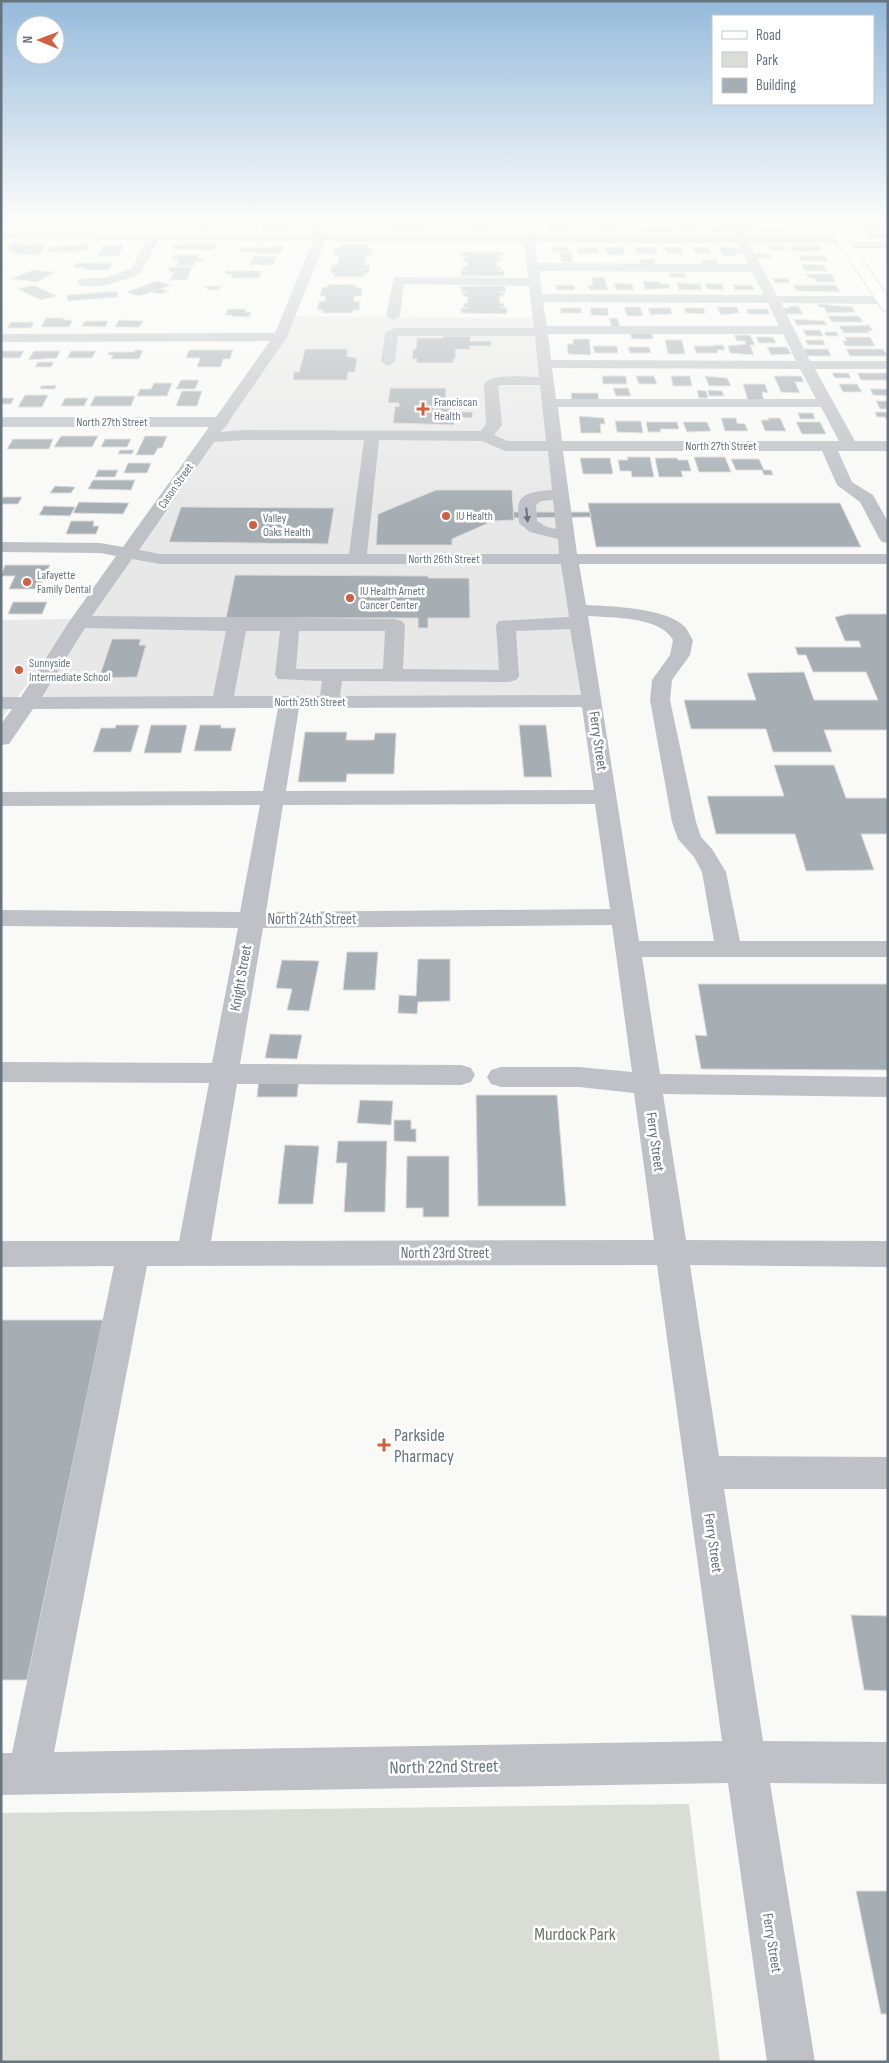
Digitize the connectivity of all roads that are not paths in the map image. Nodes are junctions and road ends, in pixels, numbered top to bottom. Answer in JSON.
{"nodes":[{"id":1,"x":288,"y":317,"type":"edge"},
{"id":2,"x":441,"y":317,"type":"edge"},
{"id":3,"x":464,"y":317,"type":"edge"},
{"id":4,"x":539,"y":317,"type":"edge"},
{"id":5,"x":716,"y":317,"type":"edge"},
{"id":6,"x":782,"y":317,"type":"edge"},
{"id":7,"x":458,"y":320,"type":"dead end"},
{"id":8,"x":789,"y":330,"type":"junction"},
{"id":9,"x":280,"y":337,"type":"junction"},
{"id":10,"x":1,"y":338,"type":"edge"},
{"id":11,"x":388,"y":362,"type":"dead end"},
{"id":12,"x":805,"y":365,"type":"junction"},
{"id":13,"x":888,"y":365,"type":"edge"},
{"id":14,"x":547,"y":382,"type":"junction"},
{"id":15,"x":826,"y":403,"type":"junction"},
{"id":16,"x":1,"y":422,"type":"edge"},
{"id":17,"x":222,"y":422,"type":"junction"},
{"id":18,"x":372,"y":436,"type":"junction"},
{"id":19,"x":485,"y":436,"type":"junction"},
{"id":20,"x":210,"y":438,"type":"junction"},
{"id":21,"x":555,"y":446,"type":"junction"},
{"id":22,"x":828,"y":446,"type":"junction"},
{"id":23,"x":888,"y":446,"type":"edge"},
{"id":24,"x":850,"y":447,"type":"junction"},
{"id":25,"x":869,"y":502,"type":"junction"},
{"id":26,"x":888,"y":502,"type":"edge"},
{"id":27,"x":888,"y":538,"type":"edge"},
{"id":28,"x":1,"y":547,"type":"edge"},
{"id":29,"x":567,"y":547,"type":"junction"},
{"id":30,"x":128,"y":555,"type":"junction"},
{"id":31,"x":357,"y":559,"type":"junction"},
{"id":32,"x":888,"y":559,"type":"edge"},
{"id":33,"x":577,"y":616,"type":"junction"},
{"id":34,"x":80,"y":622,"type":"junction"},
{"id":35,"x":238,"y":624,"type":"junction"},
{"id":36,"x":290,"y":625,"type":"junction"},
{"id":37,"x":333,"y":675,"type":"junction"},
{"id":38,"x":393,"y":675,"type":"junction"},
{"id":39,"x":290,"y":701,"type":"junction"},
{"id":40,"x":592,"y":701,"type":"junction"},
{"id":41,"x":28,"y":702,"type":"junction"},
{"id":42,"x":222,"y":702,"type":"junction"},
{"id":43,"x":329,"y":702,"type":"junction"},
{"id":44,"x":1,"y":703,"type":"edge"},
{"id":45,"x":1,"y":739,"type":"edge"},
{"id":46,"x":273,"y":798,"type":"junction"},
{"id":47,"x":606,"y":798,"type":"junction"},
{"id":48,"x":1,"y":799,"type":"edge"},
{"id":49,"x":623,"y":917,"type":"junction"},
{"id":50,"x":1,"y":918,"type":"edge"},
{"id":51,"x":251,"y":920,"type":"junction"},
{"id":52,"x":628,"y":949,"type":"junction"},
{"id":53,"x":888,"y":949,"type":"edge"},
{"id":54,"x":729,"y":950,"type":"junction"},
{"id":55,"x":1,"y":1072,"type":"edge"},
{"id":56,"x":224,"y":1073,"type":"junction"},
{"id":57,"x":461,"y":1075,"type":"dead end"},
{"id":58,"x":501,"y":1077,"type":"dead end"},
{"id":59,"x":647,"y":1084,"type":"junction"},
{"id":60,"x":888,"y":1086,"type":"edge"},
{"id":61,"x":671,"y":1252,"type":"junction"},
{"id":62,"x":1,"y":1254,"type":"edge"},
{"id":63,"x":133,"y":1254,"type":"junction"},
{"id":64,"x":193,"y":1254,"type":"junction"},
{"id":65,"x":888,"y":1254,"type":"edge"},
{"id":66,"x":703,"y":1472,"type":"junction"},
{"id":67,"x":888,"y":1473,"type":"edge"},
{"id":68,"x":745,"y":1762,"type":"junction"},
{"id":69,"x":888,"y":1763,"type":"edge"},
{"id":70,"x":15,"y":1774,"type":"edge"},
{"id":71,"x":790,"y":2062,"type":"edge"}],
"edges":[{"from":1,"to":9,"type":"street","name":"Cason Street"},
{"from":2,"to":11,"type":"street"},
{"from":3,"to":7,"type":"street"},
{"from":4,"to":14,"type":"street","name":"Ferry Street"},
{"from":5,"to":8,"type":"street"},
{"from":6,"to":8,"type":"street"},
{"from":8,"to":12,"type":"street"},
{"from":9,"to":10,"type":"street"},
{"from":9,"to":17,"type":"street","name":"Cason Street"},
{"from":12,"to":13,"type":"street"},
{"from":12,"to":14,"type":"street"},
{"from":12,"to":15,"type":"street"},
{"from":14,"to":15,"type":"street"},
{"from":14,"to":19,"type":"street"},
{"from":14,"to":21,"type":"street","name":"Ferry Street"},
{"from":15,"to":24,"type":"street"},
{"from":16,"to":17,"type":"street","name":"North 27th Street"},
{"from":17,"to":20,"type":"street","name":"Cason Street"},
{"from":18,"to":19,"type":"street"},
{"from":18,"to":20,"type":"street"},
{"from":18,"to":31,"type":"street"},
{"from":19,"to":21,"type":"street","name":"North 27th Street"},
{"from":20,"to":30,"type":"street","name":"Cason Street"},
{"from":21,"to":22,"type":"street","name":"North 27th Street"},
{"from":21,"to":29,"type":"street","name":"Ferry Street"},
{"from":22,"to":24,"type":"street","name":"North 27th Street"},
{"from":22,"to":25,"type":"street"},
{"from":23,"to":24,"type":"street","name":"North 27th Street"},
{"from":25,"to":26,"type":"street"},
{"from":25,"to":27,"type":"street"},
{"from":28,"to":30,"type":"street","name":"North 26th Street"},
{"from":29,"to":31,"type":"street","name":"North 26th Street"},
{"from":29,"to":32,"type":"street","name":"North 26th Street"},
{"from":29,"to":33,"type":"street","name":"Ferry Street"},
{"from":30,"to":31,"type":"street","name":"North 26th Street"},
{"from":30,"to":34,"type":"street","name":"Cason Street"},
{"from":33,"to":38,"type":"street"},
{"from":33,"to":40,"type":"street","name":"Ferry Street"},
{"from":33,"to":54,"type":"street"},
{"from":34,"to":35,"type":"street"},
{"from":34,"to":41,"type":"street","name":"Cason Street"},
{"from":35,"to":36,"type":"street"},
{"from":35,"to":42,"type":"street"},
{"from":36,"to":37,"type":"street"},
{"from":36,"to":38,"type":"street"},
{"from":37,"to":38,"type":"street"},
{"from":37,"to":43,"type":"street"},
{"from":39,"to":42,"type":"street","name":"North 25th Street"},
{"from":39,"to":43,"type":"street","name":"North 25th Street"},
{"from":39,"to":46,"type":"street","name":"Knight Street"},
{"from":40,"to":43,"type":"street","name":"North 25th Street"},
{"from":40,"to":47,"type":"street","name":"Ferry Street"},
{"from":41,"to":42,"type":"street","name":"North 25th Street"},
{"from":41,"to":44,"type":"street","name":"North 25th Street"},
{"from":41,"to":45,"type":"street","name":"Cason Street"},
{"from":46,"to":47,"type":"street"},
{"from":46,"to":48,"type":"street"},
{"from":46,"to":51,"type":"street","name":"Knight Street"},
{"from":47,"to":49,"type":"street","name":"Ferry Street"},
{"from":49,"to":51,"type":"street","name":"North 24th Street"},
{"from":49,"to":52,"type":"street","name":"Ferry Street"},
{"from":50,"to":51,"type":"street","name":"North 24th Street"},
{"from":51,"to":56,"type":"street","name":"Knight Street"},
{"from":52,"to":54,"type":"street"},
{"from":52,"to":59,"type":"street","name":"Ferry Street"},
{"from":53,"to":54,"type":"street"},
{"from":55,"to":56,"type":"street"},
{"from":56,"to":57,"type":"street"},
{"from":56,"to":64,"type":"street","name":"Knight Street"},
{"from":58,"to":59,"type":"street"},
{"from":59,"to":60,"type":"street"},
{"from":59,"to":61,"type":"street","name":"Ferry Street"},
{"from":61,"to":64,"type":"street","name":"North 23rd Street"},
{"from":61,"to":65,"type":"street","name":"North 23rd Street"},
{"from":61,"to":66,"type":"street","name":"Ferry Street"},
{"from":62,"to":63,"type":"street","name":"North 23rd Street"},
{"from":63,"to":64,"type":"street","name":"North 23rd Street"},
{"from":63,"to":70,"type":"street"},
{"from":66,"to":67,"type":"street"},
{"from":66,"to":68,"type":"street","name":"Ferry Street"},
{"from":68,"to":69,"type":"street","name":"North 22nd Street"},
{"from":68,"to":70,"type":"street","name":"North 22nd Street"},
{"from":68,"to":71,"type":"street","name":"Ferry Street"}]}
